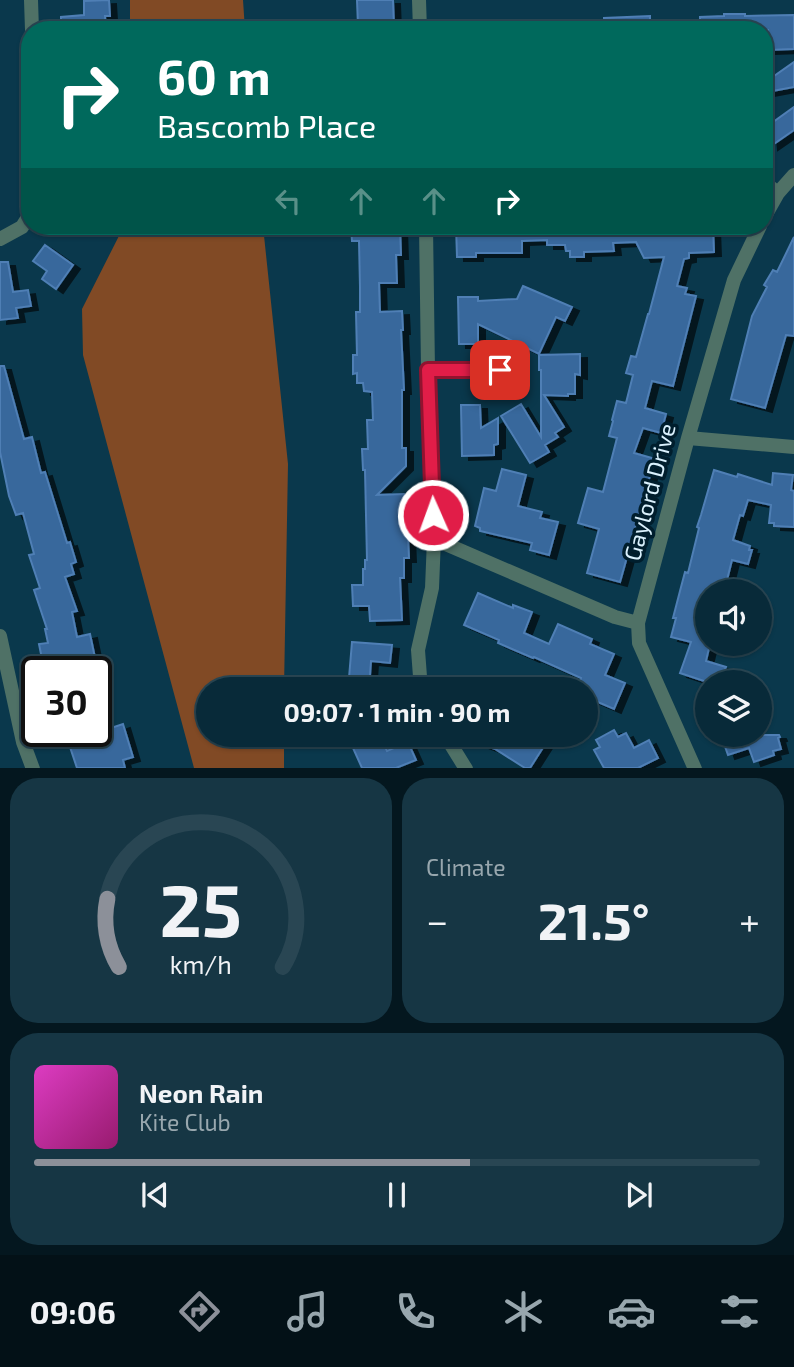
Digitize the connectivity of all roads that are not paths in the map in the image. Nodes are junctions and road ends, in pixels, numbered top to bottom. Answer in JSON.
{"nodes":[{"id":1,"x":31,"y":0,"type":"edge"},
{"id":2,"x":419,"y":0,"type":"edge"},
{"id":3,"x":32,"y":21,"type":"edge"},
{"id":4,"x":420,"y":21,"type":"edge"},
{"id":5,"x":794,"y":175,"type":"edge"},
{"id":6,"x":773,"y":189,"type":"edge"},
{"id":7,"x":778,"y":193,"type":"junction"},
{"id":8,"x":773,"y":202,"type":"edge"},
{"id":9,"x":21,"y":228,"type":"edge"},
{"id":10,"x":426,"y":235,"type":"edge"},
{"id":11,"x":756,"y":235,"type":"edge"},
{"id":12,"x":0,"y":239,"type":"edge"},
{"id":13,"x":428,"y":370,"type":"junction"},
{"id":14,"x":500,"y":370,"type":"dead end"},
{"id":15,"x":688,"y":438,"type":"junction"},
{"id":16,"x":794,"y":447,"type":"edge"},
{"id":17,"x":434,"y":539,"type":"junction"},
{"id":18,"x":638,"y":623,"type":"junction"},
{"id":19,"x":0,"y":636,"type":"edge"},
{"id":20,"x":420,"y":677,"type":"edge"},
{"id":21,"x":453,"y":747,"type":"edge"},
{"id":22,"x":33,"y":768,"type":"edge"},
{"id":23,"x":466,"y":768,"type":"edge"},
{"id":24,"x":695,"y":768,"type":"edge"}],
"edges":[{"from":1,"to":3,"type":"street"},
{"from":2,"to":4,"type":"street"},
{"from":5,"to":7,"type":"street"},
{"from":6,"to":7,"type":"street"},
{"from":7,"to":8,"type":"street"},
{"from":9,"to":12,"type":"street"},
{"from":10,"to":13,"type":"street"},
{"from":11,"to":15,"type":"street","name":"Gaylord Drive"},
{"from":13,"to":14,"type":"street"},
{"from":13,"to":17,"type":"street"},
{"from":15,"to":16,"type":"street"},
{"from":15,"to":18,"type":"street","name":"Gaylord Drive"},
{"from":17,"to":18,"type":"street"},
{"from":17,"to":20,"type":"street"},
{"from":18,"to":24,"type":"street","name":"Gaylord Drive"},
{"from":19,"to":22,"type":"street"},
{"from":21,"to":23,"type":"street"}]}
